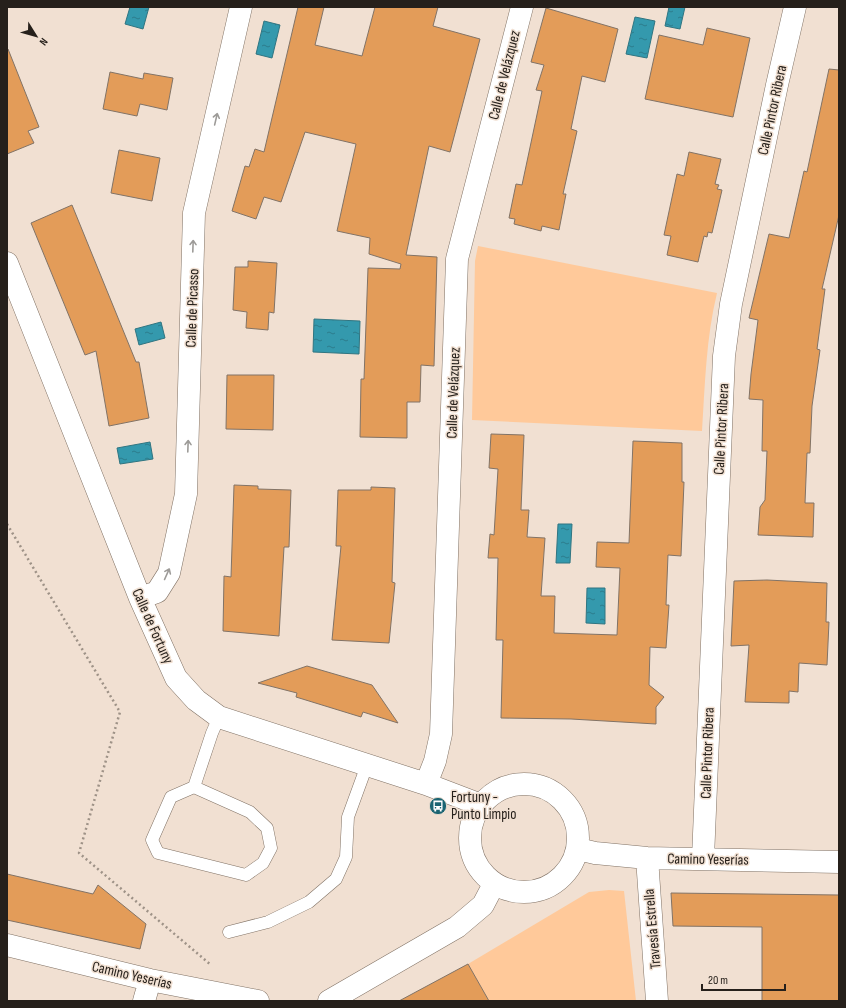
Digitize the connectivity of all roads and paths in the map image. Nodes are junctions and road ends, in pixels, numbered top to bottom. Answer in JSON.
{"nodes":[{"id":1,"x":241,"y":7,"type":"edge"},
{"id":2,"x":522,"y":7,"type":"edge"},
{"id":3,"x":795,"y":7,"type":"edge"},
{"id":4,"x":7,"y":263,"type":"edge"},
{"id":5,"x":7,"y":524,"type":"edge"},
{"id":6,"x":140,"y":598,"type":"junction"},
{"id":7,"x":219,"y":716,"type":"junction"},
{"id":8,"x":367,"y":765,"type":"junction"},
{"id":9,"x":426,"y":784,"type":"junction"},
{"id":10,"x":194,"y":787,"type":"junction"},
{"id":11,"x":481,"y":805,"type":"junction"},
{"id":12,"x":578,"y":849,"type":"junction"},
{"id":13,"x":647,"y":858,"type":"junction"},
{"id":14,"x":703,"y":858,"type":"junction"},
{"id":15,"x":839,"y":862,"type":"edge"},
{"id":16,"x":494,"y":884,"type":"junction"},
{"id":17,"x":229,"y":932,"type":"dead end"},
{"id":18,"x":7,"y":945,"type":"edge"},
{"id":19,"x":215,"y":969,"type":"dead end"},
{"id":20,"x":150,"y":980,"type":"junction"},
{"id":21,"x":144,"y":1001,"type":"edge"},
{"id":22,"x":258,"y":1001,"type":"edge"},
{"id":23,"x":329,"y":1001,"type":"edge"},
{"id":24,"x":657,"y":1001,"type":"edge"}],
"edges":[{"from":6,"to":1,"type":"street","name":"Calle de Picasso","one_way":true},
{"from":2,"to":9,"type":"street","name":"Calle de Velázquez"},
{"from":3,"to":14,"type":"street","name":"Calle Pintor Ribera"},
{"from":4,"to":6,"type":"street","name":"Calle de Fortuny"},
{"from":5,"to":19,"type":"path"},
{"from":6,"to":7,"type":"street","name":"Calle de Fortuny"},
{"from":7,"to":8,"type":"street","name":"Calle de Fortuny"},
{"from":7,"to":10,"type":"lane"},
{"from":8,"to":9,"type":"street","name":"Calle de Fortuny"},
{"from":8,"to":17,"type":"lane"},
{"from":9,"to":11,"type":"street","name":"Calle de Fortuny"},
{"from":10,"to":10,"type":"lane"},
{"from":11,"to":12,"type":"street"},
{"from":11,"to":16,"type":"street"},
{"from":12,"to":13,"type":"street","name":"Camino Yeserías"},
{"from":12,"to":16,"type":"street"},
{"from":13,"to":14,"type":"street","name":"Camino Yeserías"},
{"from":13,"to":24,"type":"street","name":"Travesía Estrella"},
{"from":14,"to":15,"type":"street","name":"Camino Yeserías"},
{"from":16,"to":23,"type":"street"},
{"from":18,"to":20,"type":"street","name":"Camino Yeserías"},
{"from":20,"to":21,"type":"street"},
{"from":20,"to":22,"type":"street","name":"Camino Yeserías"}]}
